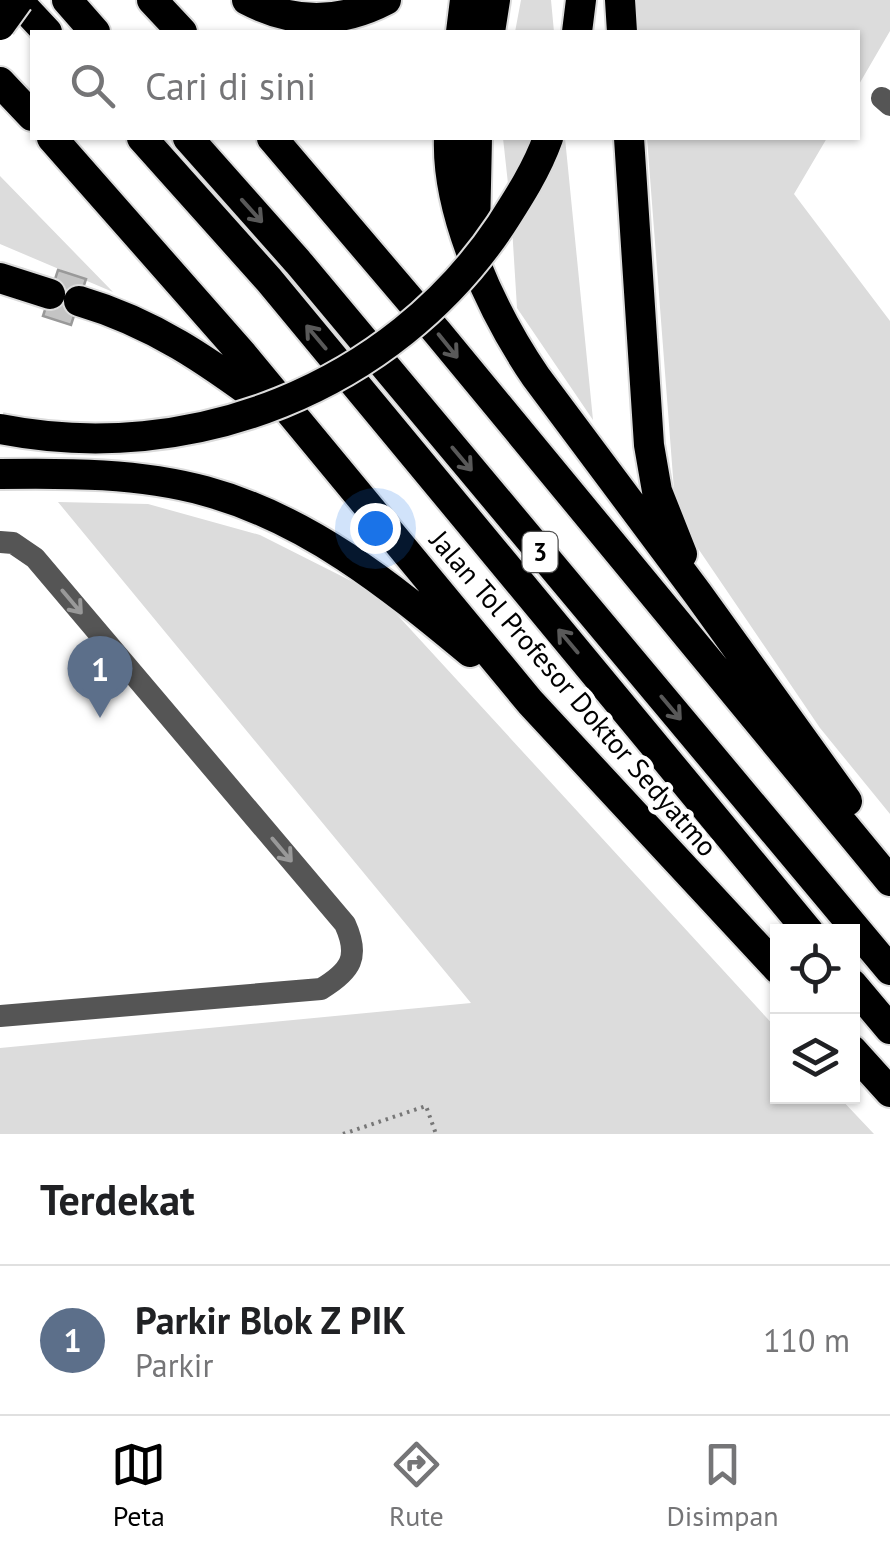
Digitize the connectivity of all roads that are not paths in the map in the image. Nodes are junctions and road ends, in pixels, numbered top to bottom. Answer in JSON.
{"nodes":[{"id":1,"x":18,"y":0,"type":"edge"},
{"id":2,"x":66,"y":0,"type":"edge"},
{"id":3,"x":152,"y":0,"type":"edge"},
{"id":4,"x":386,"y":0,"type":"edge"},
{"id":5,"x":465,"y":0,"type":"edge"},
{"id":6,"x":581,"y":0,"type":"edge"},
{"id":7,"x":620,"y":0,"type":"edge"},
{"id":8,"x":257,"y":5,"type":"edge"},
{"id":9,"x":0,"y":25,"type":"edge"},
{"id":10,"x":45,"y":30,"type":"edge"},
{"id":11,"x":93,"y":30,"type":"edge"},
{"id":12,"x":180,"y":30,"type":"edge"},
{"id":13,"x":460,"y":30,"type":"edge"},
{"id":14,"x":577,"y":30,"type":"edge"},
{"id":15,"x":622,"y":30,"type":"edge"},
{"id":16,"x":0,"y":82,"type":"edge"},
{"id":17,"x":30,"y":114,"type":"edge"},
{"id":18,"x":54,"y":140,"type":"edge"},
{"id":19,"x":144,"y":140,"type":"edge"},
{"id":20,"x":190,"y":140,"type":"edge"},
{"id":21,"x":274,"y":140,"type":"edge"},
{"id":22,"x":449,"y":140,"type":"edge"},
{"id":23,"x":477,"y":140,"type":"edge"},
{"id":24,"x":547,"y":140,"type":"edge"},
{"id":25,"x":629,"y":140,"type":"edge"},
{"id":26,"x":480,"y":268,"type":"junction"},
{"id":27,"x":0,"y":278,"type":"edge"},
{"id":28,"x":0,"y":429,"type":"edge"},
{"id":29,"x":308,"y":436,"type":"junction"},
{"id":30,"x":0,"y":474,"type":"edge"},
{"id":31,"x":0,"y":542,"type":"edge"},
{"id":32,"x":698,"y":594,"type":"junction"},
{"id":33,"x":530,"y":702,"type":"junction"},
{"id":34,"x":890,"y":860,"type":"edge"},
{"id":35,"x":890,"y":881,"type":"edge"},
{"id":36,"x":802,"y":924,"type":"edge"},
{"id":37,"x":770,"y":960,"type":"edge"},
{"id":38,"x":890,"y":970,"type":"edge"},
{"id":39,"x":860,"y":993,"type":"edge"},
{"id":40,"x":0,"y":1016,"type":"edge"},
{"id":41,"x":890,"y":1029,"type":"edge"},
{"id":42,"x":860,"y":1059,"type":"edge"},
{"id":43,"x":890,"y":1092,"type":"edge"}],
"edges":[{"from":1,"to":9,"type":"highway","bridge":true},
{"from":1,"to":10,"type":"highway"},
{"from":2,"to":11,"type":"highway"},
{"from":3,"to":12,"type":"highway"},
{"from":4,"to":8,"type":"highway"},
{"from":5,"to":13,"type":"highway"},
{"from":6,"to":14,"type":"highway"},
{"from":7,"to":15,"type":"highway"},
{"from":16,"to":17,"type":"highway"},
{"from":18,"to":29,"type":"highway","name":"Jalan Tol Profesor Doktor Sedyatmo"},
{"from":36,"to":19,"type":"highway","name":"Jalan Tol Profesor Doktor Sedyatmo","number":"3","one_way":true},
{"from":20,"to":38,"type":"highway","number":"3","one_way":true},
{"from":21,"to":35,"type":"highway","number":"3","one_way":true},
{"from":22,"to":26,"type":"highway"},
{"from":23,"to":26,"type":"highway"},
{"from":24,"to":28,"type":"highway","bridge":true},
{"from":25,"to":32,"type":"highway"},
{"from":26,"to":32,"type":"highway"},
{"from":27,"to":29,"type":"highway"},
{"from":29,"to":33,"type":"highway","name":"Jalan Tol Profesor Doktor Sedyatmo"},
{"from":30,"to":33,"type":"highway"},
{"from":31,"to":40,"type":"lane","one_way":true},
{"from":32,"to":34,"type":"highway"},
{"from":33,"to":37,"type":"highway","name":"Jalan Tol Profesor Doktor Sedyatmo"},
{"from":39,"to":41,"type":"highway"},
{"from":42,"to":43,"type":"highway"}]}
